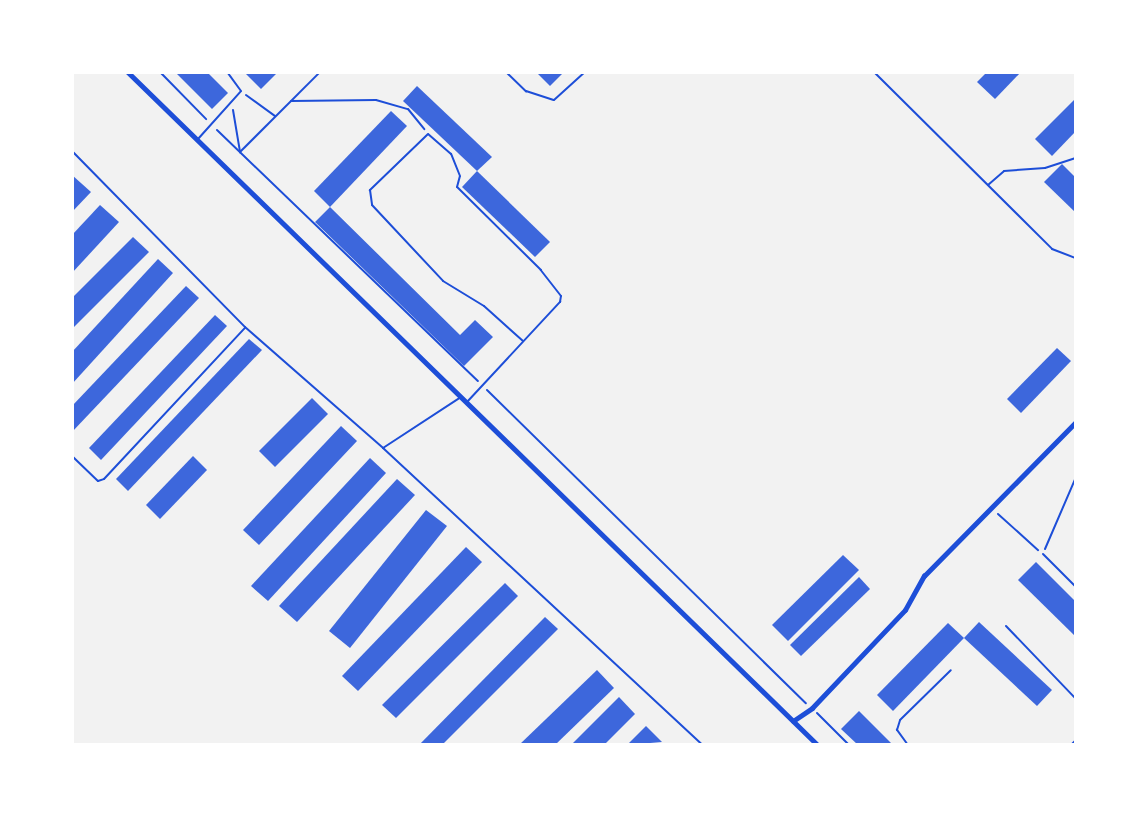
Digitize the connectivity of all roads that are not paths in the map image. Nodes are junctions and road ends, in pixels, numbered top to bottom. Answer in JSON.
{"nodes":[{"id":1,"x":128,"y":72,"type":"edge"},
{"id":2,"x":228,"y":72,"type":"edge"},
{"id":3,"x":506,"y":72,"type":"edge"},
{"id":4,"x":585,"y":72,"type":"edge"},
{"id":5,"x":198,"y":139,"type":"junction"},
{"id":6,"x":72,"y":151,"type":"edge"},
{"id":7,"x":245,"y":327,"type":"junction"},
{"id":8,"x":523,"y":341,"type":"junction"},
{"id":9,"x":461,"y":397,"type":"junction"},
{"id":10,"x":467,"y":402,"type":"junction"},
{"id":11,"x":1076,"y":422,"type":"edge"},
{"id":12,"x":383,"y":448,"type":"junction"},
{"id":13,"x":72,"y":456,"type":"edge"},
{"id":14,"x":1043,"y":554,"type":"road end"},
{"id":15,"x":1076,"y":587,"type":"edge"},
{"id":16,"x":1006,"y":626,"type":"dead end"},
{"id":17,"x":951,"y":670,"type":"dead end"},
{"id":18,"x":1076,"y":699,"type":"edge"},
{"id":19,"x":793,"y":721,"type":"junction"},
{"id":20,"x":1076,"y":740,"type":"edge"},
{"id":21,"x":703,"y":745,"type":"edge"},
{"id":22,"x":818,"y":745,"type":"edge"},
{"id":23,"x":908,"y":745,"type":"edge"},
{"id":24,"x":1071,"y":745,"type":"edge"}],
"edges":[{"from":1,"to":5,"type":"street"},
{"from":2,"to":5,"type":"lane"},
{"from":3,"to":4,"type":"lane"},
{"from":5,"to":9,"type":"street"},
{"from":6,"to":7,"type":"lane"},
{"from":7,"to":12,"type":"lane"},
{"from":7,"to":13,"type":"lane"},
{"from":8,"to":8,"type":"lane"},
{"from":8,"to":10,"type":"lane"},
{"from":9,"to":10,"type":"street"},
{"from":9,"to":12,"type":"lane"},
{"from":10,"to":19,"type":"street"},
{"from":11,"to":19,"type":"street"},
{"from":12,"to":21,"type":"lane"},
{"from":14,"to":15,"type":"lane"},
{"from":16,"to":18,"type":"lane"},
{"from":17,"to":23,"type":"lane"},
{"from":19,"to":22,"type":"street"},
{"from":20,"to":24,"type":"lane"}]}
